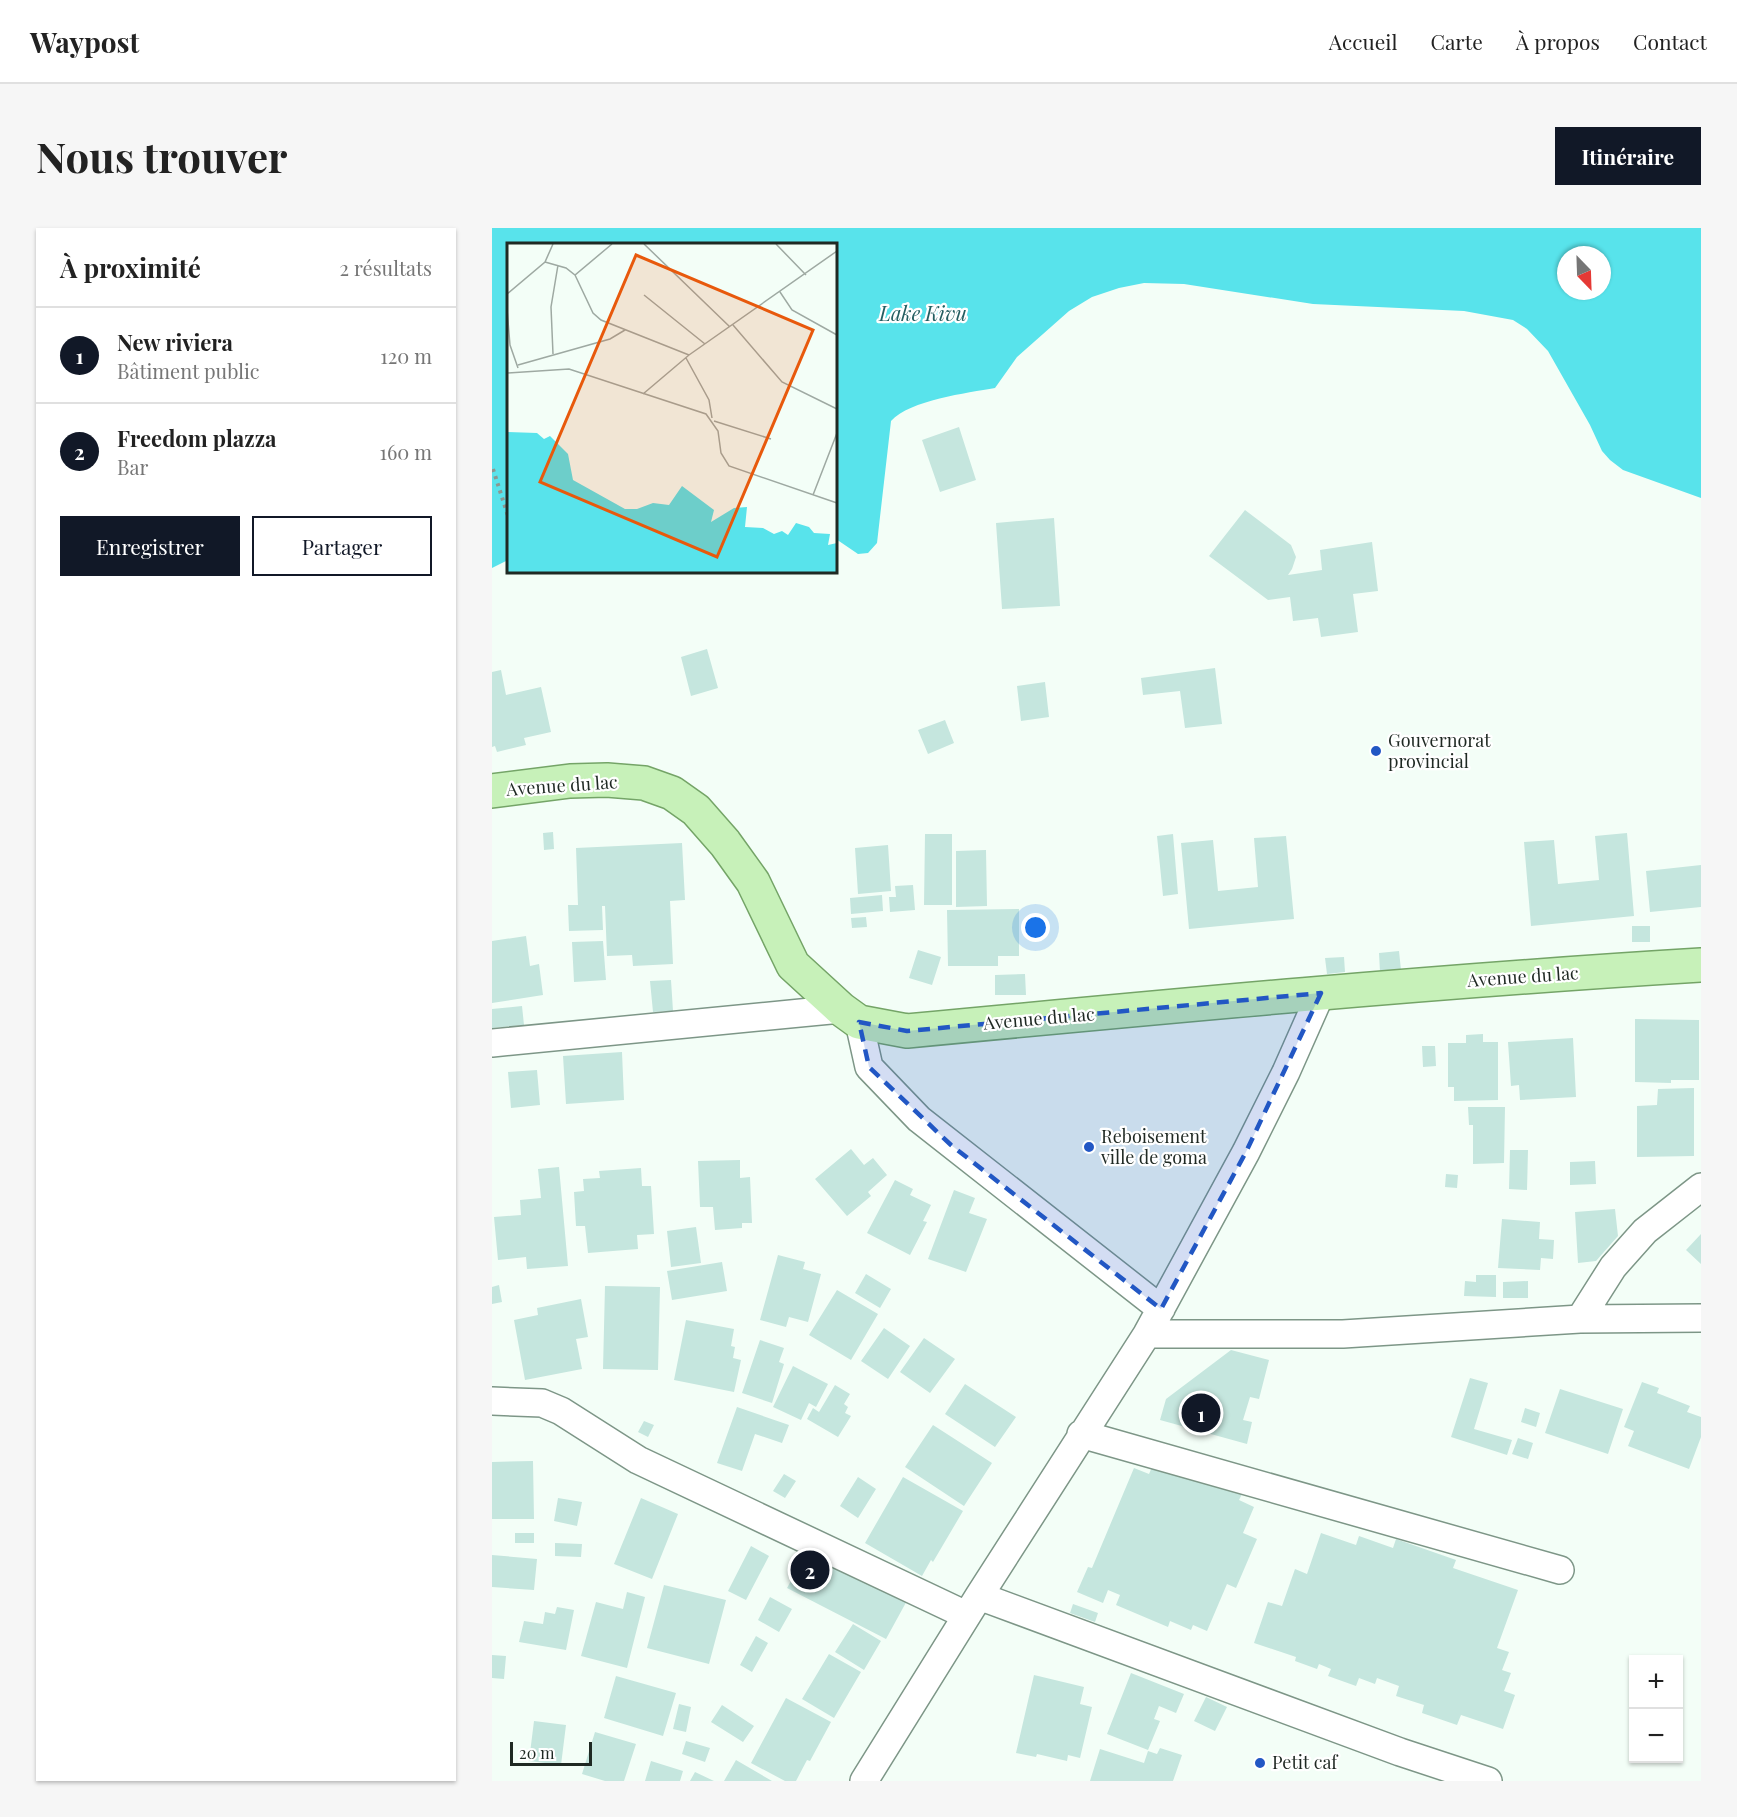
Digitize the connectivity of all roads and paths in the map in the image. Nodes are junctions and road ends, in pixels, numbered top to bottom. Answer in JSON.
{"nodes":[{"id":1,"x":493,"y":469,"type":"edge"},
{"id":2,"x":507,"y":513,"type":"edge"},
{"id":3,"x":492,"y":791,"type":"edge"},
{"id":4,"x":1701,"y":965,"type":"edge"},
{"id":5,"x":1321,"y":993,"type":"junction"},
{"id":6,"x":850,"y":1016,"type":"junction"},
{"id":7,"x":492,"y":1043,"type":"edge"},
{"id":8,"x":1701,"y":1187,"type":"edge"},
{"id":9,"x":1161,"y":1309,"type":"junction"},
{"id":10,"x":1701,"y":1318,"type":"edge"},
{"id":11,"x":1580,"y":1319,"type":"junction"},
{"id":12,"x":1147,"y":1334,"type":"junction"},
{"id":13,"x":492,"y":1401,"type":"edge"},
{"id":14,"x":1081,"y":1434,"type":"junction"},
{"id":15,"x":1560,"y":1570,"type":"dead end"},
{"id":16,"x":972,"y":1606,"type":"junction"},
{"id":17,"x":1449,"y":1775,"type":"edge"},
{"id":18,"x":864,"y":1781,"type":"edge"},
{"id":19,"x":1488,"y":1781,"type":"edge"}],
"edges":[{"from":1,"to":2,"type":"path"},
{"from":3,"to":6,"type":"main road","name":"Avenue du lac"},
{"from":4,"to":5,"type":"main road","name":"Avenue du lac"},
{"from":5,"to":6,"type":"main road","name":"Avenue du lac"},
{"from":5,"to":9,"type":"street"},
{"from":6,"to":7,"type":"street"},
{"from":6,"to":9,"type":"street"},
{"from":8,"to":11,"type":"street"},
{"from":9,"to":12,"type":"street"},
{"from":10,"to":11,"type":"street"},
{"from":11,"to":12,"type":"street"},
{"from":12,"to":14,"type":"street"},
{"from":13,"to":16,"type":"street"},
{"from":14,"to":15,"type":"street"},
{"from":14,"to":16,"type":"street"},
{"from":16,"to":17,"type":"street"},
{"from":16,"to":18,"type":"street"},
{"from":17,"to":19,"type":"street"}]}
